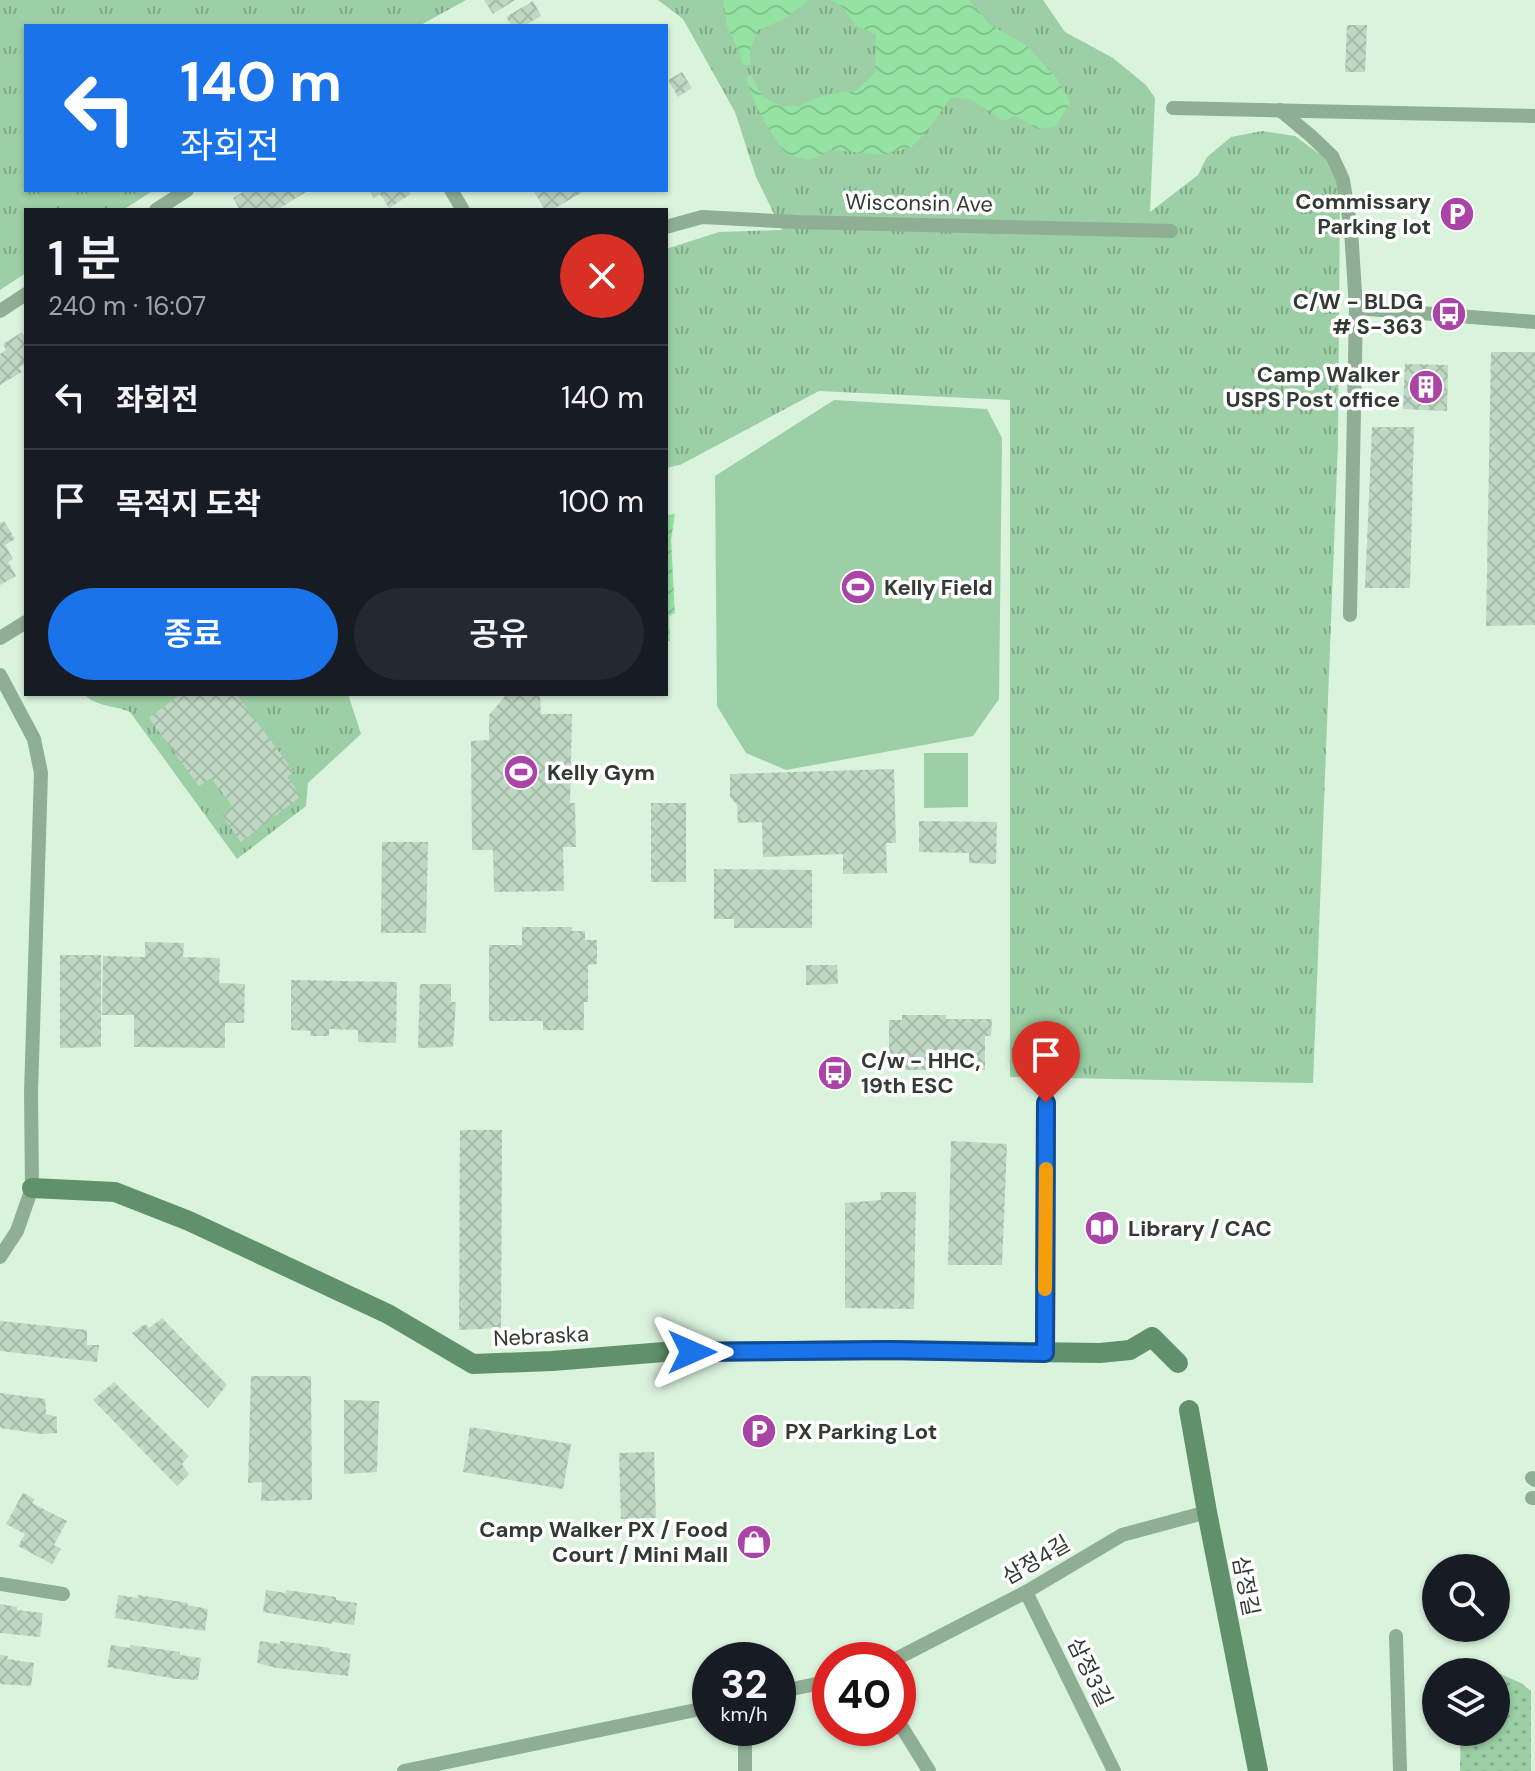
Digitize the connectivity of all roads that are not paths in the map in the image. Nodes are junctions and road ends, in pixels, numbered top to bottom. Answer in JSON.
{"nodes":[{"id":1,"x":1173,"y":108,"type":"dead end"},
{"id":2,"x":1280,"y":110,"type":"junction"},
{"id":3,"x":1535,"y":116,"type":"edge"},
{"id":4,"x":184,"y":192,"type":"edge"},
{"id":5,"x":159,"y":208,"type":"edge"},
{"id":6,"x":668,"y":226,"type":"edge"},
{"id":7,"x":1171,"y":231,"type":"dead end"},
{"id":8,"x":24,"y":295,"type":"edge"},
{"id":9,"x":1356,"y":308,"type":"junction"},
{"id":10,"x":0,"y":311,"type":"edge"},
{"id":11,"x":1535,"y":322,"type":"edge"},
{"id":12,"x":1350,"y":615,"type":"dead end"},
{"id":13,"x":24,"y":623,"type":"edge"},
{"id":14,"x":0,"y":638,"type":"edge"},
{"id":15,"x":0,"y":675,"type":"edge"},
{"id":16,"x":1046,"y":1103,"type":"dead end"},
{"id":17,"x":32,"y":1188,"type":"junction"},
{"id":18,"x":0,"y":1257,"type":"edge"},
{"id":19,"x":1045,"y":1353,"type":"junction"},
{"id":20,"x":1178,"y":1363,"type":"dead end"},
{"id":21,"x":1189,"y":1410,"type":"dead end"},
{"id":22,"x":1207,"y":1512,"type":"junction"},
{"id":23,"x":0,"y":1584,"type":"edge"},
{"id":24,"x":1026,"y":1592,"type":"junction"},
{"id":25,"x":63,"y":1594,"type":"dead end"},
{"id":26,"x":1396,"y":1636,"type":"dead end"},
{"id":27,"x":916,"y":1649,"type":"edge"},
{"id":28,"x":692,"y":1711,"type":"edge"},
{"id":29,"x":745,"y":1746,"type":"edge"},
{"id":30,"x":914,"y":1746,"type":"edge"},
{"id":31,"x":404,"y":1771,"type":"edge"},
{"id":32,"x":745,"y":1771,"type":"edge"},
{"id":33,"x":929,"y":1771,"type":"edge"},
{"id":34,"x":1114,"y":1771,"type":"edge"},
{"id":35,"x":1258,"y":1771,"type":"edge"},
{"id":36,"x":1400,"y":1771,"type":"edge"}],
"edges":[{"from":1,"to":2,"type":"street"},
{"from":2,"to":3,"type":"street"},
{"from":2,"to":9,"type":"street"},
{"from":4,"to":5,"type":"street"},
{"from":6,"to":7,"type":"street","name":"Wisconsin Ave"},
{"from":8,"to":10,"type":"street"},
{"from":9,"to":11,"type":"street"},
{"from":9,"to":12,"type":"street"},
{"from":13,"to":14,"type":"street"},
{"from":15,"to":17,"type":"street"},
{"from":16,"to":19,"type":"street"},
{"from":17,"to":18,"type":"street"},
{"from":17,"to":19,"type":"street","name":"Nebraska"},
{"from":19,"to":20,"type":"street","name":"Nebraska"},
{"from":21,"to":22,"type":"street","name":"삼정길"},
{"from":22,"to":24,"type":"street","name":"삼정4길"},
{"from":22,"to":35,"type":"street","name":"삼정길"},
{"from":23,"to":25,"type":"street"},
{"from":24,"to":27,"type":"street","name":"삼정4길"},
{"from":24,"to":34,"type":"street","name":"삼정3길"},
{"from":26,"to":36,"type":"street"},
{"from":28,"to":31,"type":"street"},
{"from":29,"to":32,"type":"street"},
{"from":30,"to":33,"type":"street"}]}
